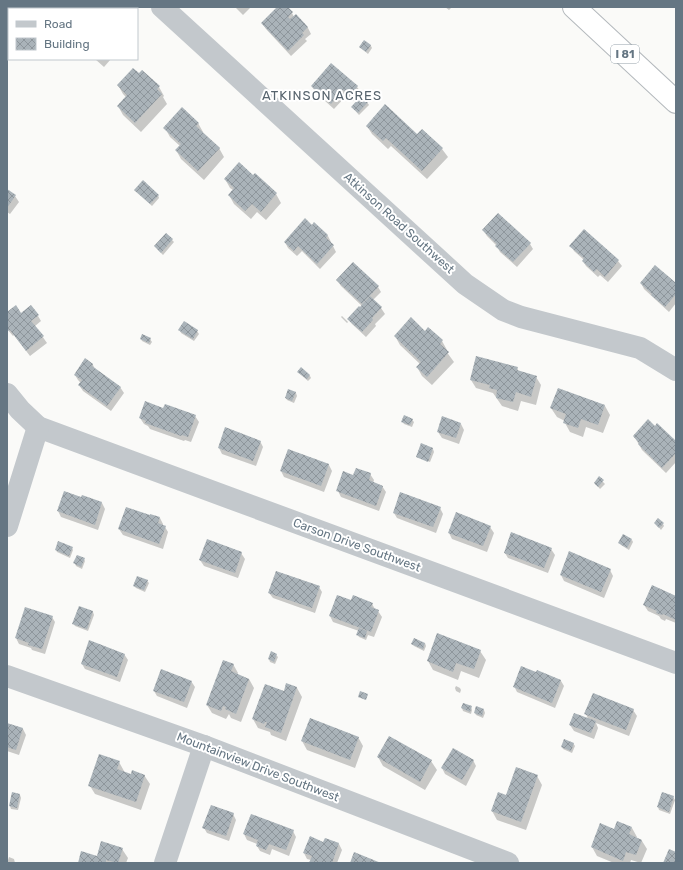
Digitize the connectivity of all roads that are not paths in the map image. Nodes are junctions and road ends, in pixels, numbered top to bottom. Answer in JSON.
{"nodes":[{"id":1,"x":162,"y":7,"type":"edge"},
{"id":2,"x":574,"y":7,"type":"edge"},
{"id":3,"x":676,"y":102,"type":"edge"},
{"id":4,"x":676,"y":370,"type":"edge"},
{"id":5,"x":7,"y":394,"type":"edge"},
{"id":6,"x":38,"y":427,"type":"junction"},
{"id":7,"x":7,"y":526,"type":"edge"},
{"id":8,"x":676,"y":663,"type":"edge"},
{"id":9,"x":7,"y":676,"type":"edge"},
{"id":10,"x":204,"y":746,"type":"junction"},
{"id":11,"x":165,"y":863,"type":"edge"},
{"id":12,"x":508,"y":863,"type":"edge"}],
"edges":[{"from":1,"to":4,"type":"street","name":"Atkinson Road Southwest"},
{"from":2,"to":3,"type":"highway","number":"I 81"},
{"from":5,"to":6,"type":"street"},
{"from":6,"to":7,"type":"street"},
{"from":6,"to":8,"type":"street","name":"Carson Drive Southwest"},
{"from":9,"to":10,"type":"street","name":"Mountainview Drive Southwest"},
{"from":10,"to":11,"type":"street"},
{"from":10,"to":12,"type":"street","name":"Mountainview Drive Southwest"}]}
